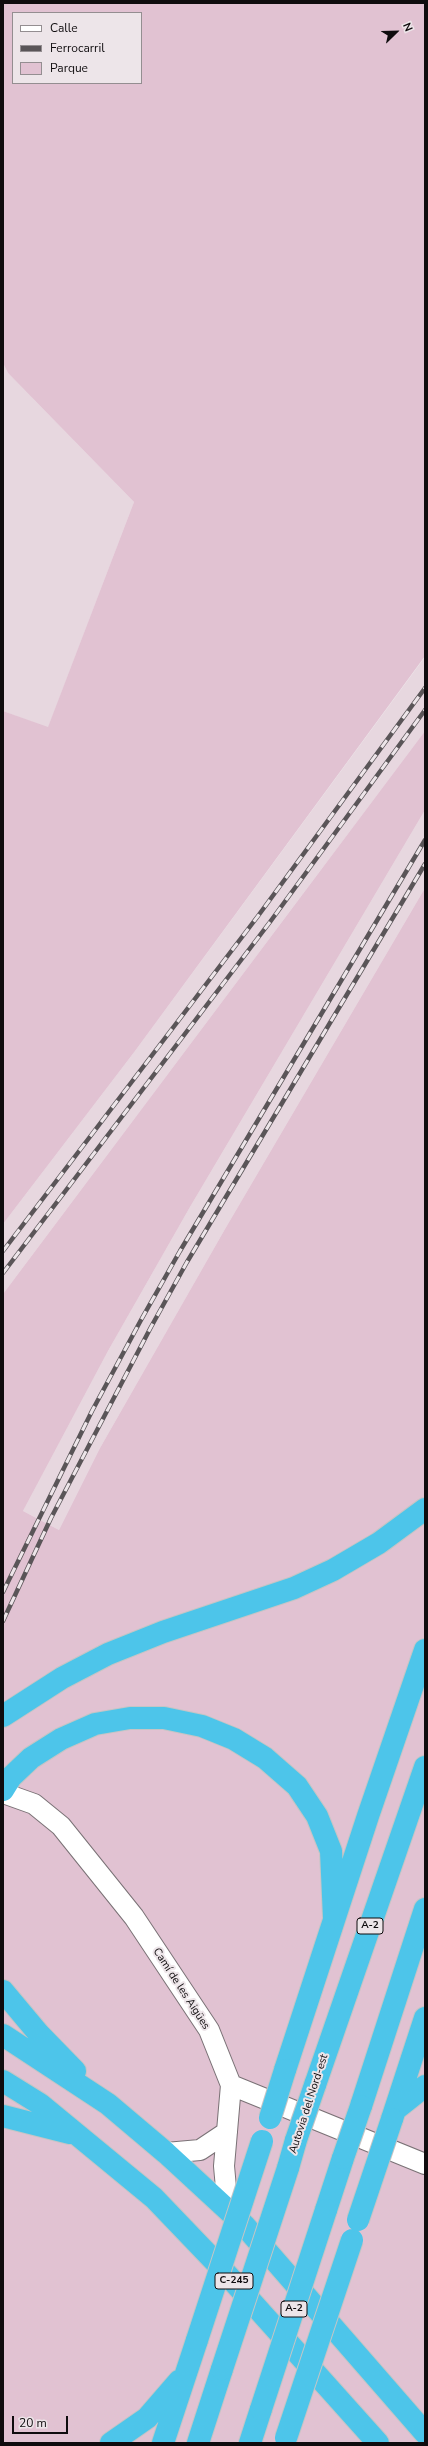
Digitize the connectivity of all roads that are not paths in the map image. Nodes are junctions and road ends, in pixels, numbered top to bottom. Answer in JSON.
{"nodes":[{"id":1,"x":425,"y":1509,"type":"edge"},
{"id":2,"x":425,"y":1650,"type":"edge"},
{"id":3,"x":3,"y":1716,"type":"edge"},
{"id":4,"x":425,"y":1767,"type":"edge"},
{"id":5,"x":6,"y":1786,"type":"edge"},
{"id":6,"x":425,"y":1909,"type":"edge"},
{"id":7,"x":334,"y":1918,"type":"junction"},
{"id":8,"x":3,"y":1991,"type":"edge"},
{"id":9,"x":425,"y":2018,"type":"edge"},
{"id":10,"x":3,"y":2035,"type":"edge"},
{"id":11,"x":3,"y":2081,"type":"edge"},
{"id":12,"x":231,"y":2085,"type":"junction"},
{"id":13,"x":425,"y":2086,"type":"edge"},
{"id":14,"x":108,"y":2104,"type":"junction"},
{"id":15,"x":394,"y":2114,"type":"junction"},
{"id":16,"x":3,"y":2116,"type":"edge"},
{"id":17,"x":227,"y":2132,"type":"junction"},
{"id":18,"x":74,"y":2134,"type":"junction"},
{"id":19,"x":166,"y":2153,"type":"junction"},
{"id":20,"x":425,"y":2164,"type":"edge"},
{"id":21,"x":228,"y":2210,"type":"junction"},
{"id":22,"x":186,"y":2374,"type":"junction"},
{"id":23,"x":400,"y":2404,"type":"junction"},
{"id":24,"x":425,"y":2415,"type":"edge"},
{"id":25,"x":425,"y":2434,"type":"edge"},
{"id":26,"x":285,"y":2440,"type":"edge"},
{"id":27,"x":110,"y":2443,"type":"edge"},
{"id":28,"x":163,"y":2443,"type":"edge"},
{"id":29,"x":198,"y":2443,"type":"edge"},
{"id":30,"x":250,"y":2443,"type":"edge"},
{"id":31,"x":378,"y":2443,"type":"edge"}],
"edges":[{"from":1,"to":3,"type":"highway"},
{"from":2,"to":7,"type":"highway"},
{"from":4,"to":29,"type":"highway","name":"Autovia del Nord-est","number":"A-2","bridge":true},
{"from":5,"to":7,"type":"highway"},
{"from":5,"to":12,"type":"street","name":"Camí de les Aigües"},
{"from":6,"to":30,"type":"highway","number":"A-2","bridge":true},
{"from":7,"to":22,"type":"highway","bridge":true},
{"from":8,"to":14,"type":"highway"},
{"from":9,"to":15,"type":"highway"},
{"from":10,"to":14,"type":"highway"},
{"from":11,"to":18,"type":"highway","number":"C-245"},
{"from":12,"to":17,"type":"street"},
{"from":12,"to":20,"type":"street"},
{"from":13,"to":15,"type":"highway"},
{"from":14,"to":19,"type":"highway"},
{"from":15,"to":26,"type":"highway","bridge":true},
{"from":16,"to":18,"type":"highway"},
{"from":17,"to":19,"type":"street"},
{"from":17,"to":21,"type":"street"},
{"from":18,"to":31,"type":"highway","number":"C-245"},
{"from":19,"to":21,"type":"highway"},
{"from":21,"to":23,"type":"highway"},
{"from":22,"to":27,"type":"highway"},
{"from":22,"to":28,"type":"highway"},
{"from":23,"to":24,"type":"highway"},
{"from":23,"to":25,"type":"highway"}]}
